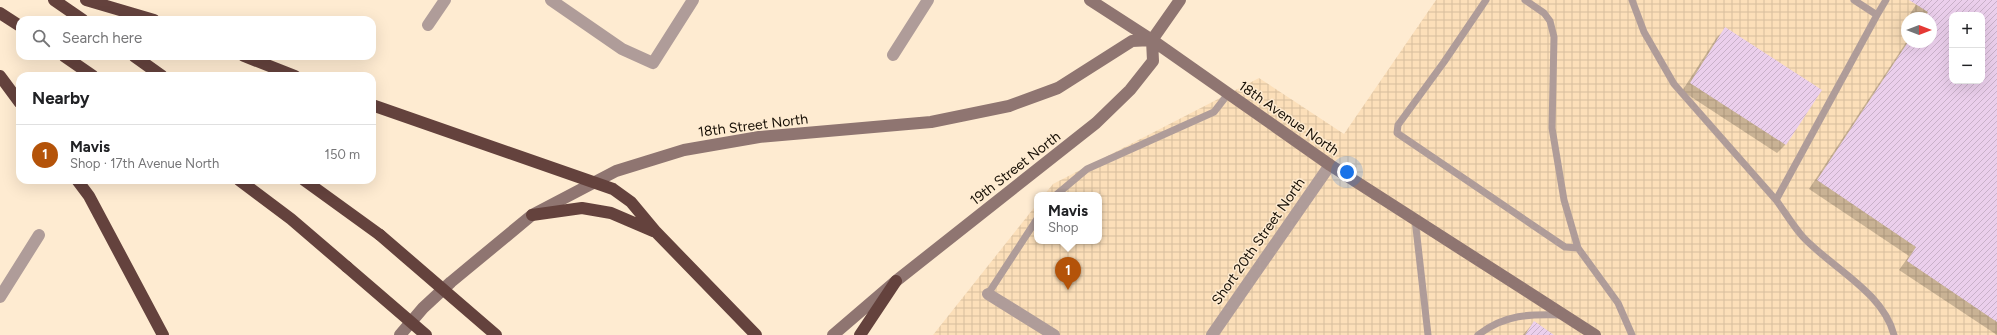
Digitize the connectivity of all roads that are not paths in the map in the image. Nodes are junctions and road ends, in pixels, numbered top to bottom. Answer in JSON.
{"nodes":[{"id":1,"x":54,"y":0,"type":"edge"},
{"id":2,"x":86,"y":0,"type":"edge"},
{"id":3,"x":445,"y":0,"type":"edge"},
{"id":4,"x":550,"y":0,"type":"edge"},
{"id":5,"x":693,"y":0,"type":"edge"},
{"id":6,"x":928,"y":0,"type":"edge"},
{"id":7,"x":1090,"y":0,"type":"edge"},
{"id":8,"x":1180,"y":0,"type":"edge"},
{"id":9,"x":1486,"y":0,"type":"edge"},
{"id":10,"x":1525,"y":0,"type":"edge"},
{"id":11,"x":1632,"y":0,"type":"edge"},
{"id":12,"x":1854,"y":0,"type":"edge"},
{"id":13,"x":1886,"y":0,"type":"edge"},
{"id":14,"x":0,"y":13,"type":"edge"},
{"id":15,"x":1877,"y":15,"type":"junction"},
{"id":16,"x":77,"y":16,"type":"edge"},
{"id":17,"x":140,"y":16,"type":"edge"},
{"id":18,"x":16,"y":23,"type":"edge"},
{"id":19,"x":428,"y":25,"type":"dead end"},
{"id":20,"x":1152,"y":40,"type":"junction"},
{"id":21,"x":893,"y":55,"type":"dead end"},
{"id":22,"x":70,"y":60,"type":"edge"},
{"id":23,"x":140,"y":60,"type":"edge"},
{"id":24,"x":254,"y":60,"type":"edge"},
{"id":25,"x":87,"y":72,"type":"edge"},
{"id":26,"x":156,"y":72,"type":"edge"},
{"id":27,"x":285,"y":72,"type":"edge"},
{"id":28,"x":0,"y":76,"type":"edge"},
{"id":29,"x":1228,"y":94,"type":"junction"},
{"id":30,"x":16,"y":98,"type":"edge"},
{"id":31,"x":376,"y":106,"type":"edge"},
{"id":32,"x":1330,"y":164,"type":"junction"},
{"id":33,"x":596,"y":182,"type":"junction"},
{"id":34,"x":80,"y":184,"type":"edge"},
{"id":35,"x":244,"y":184,"type":"edge"},
{"id":36,"x":310,"y":184,"type":"edge"},
{"id":37,"x":1059,"y":192,"type":"edge"},
{"id":38,"x":1776,"y":200,"type":"junction"},
{"id":39,"x":532,"y":215,"type":"junction"},
{"id":40,"x":1415,"y":220,"type":"junction"},
{"id":41,"x":1034,"y":224,"type":"edge"},
{"id":42,"x":656,"y":232,"type":"junction"},
{"id":43,"x":39,"y":235,"type":"dead end"},
{"id":44,"x":1578,"y":248,"type":"junction"},
{"id":45,"x":896,"y":281,"type":"junction"},
{"id":46,"x":988,"y":294,"type":"joint"},
{"id":47,"x":0,"y":297,"type":"edge"},
{"id":48,"x":1564,"y":316,"type":"junction"},
{"id":49,"x":163,"y":335,"type":"edge"},
{"id":50,"x":400,"y":335,"type":"edge"},
{"id":51,"x":426,"y":335,"type":"edge"},
{"id":52,"x":496,"y":335,"type":"edge"},
{"id":53,"x":756,"y":335,"type":"edge"},
{"id":54,"x":833,"y":335,"type":"edge"},
{"id":55,"x":860,"y":335,"type":"edge"},
{"id":56,"x":1054,"y":335,"type":"edge"},
{"id":57,"x":1212,"y":335,"type":"edge"},
{"id":58,"x":1428,"y":335,"type":"edge"},
{"id":59,"x":1478,"y":335,"type":"edge"},
{"id":60,"x":1595,"y":335,"type":"edge"},
{"id":61,"x":1632,"y":335,"type":"edge"},
{"id":62,"x":1894,"y":335,"type":"edge"}],
"edges":[{"from":1,"to":16,"type":"highway"},
{"from":2,"to":17,"type":"highway"},
{"from":3,"to":19,"type":"street"},
{"from":4,"to":5,"type":"street"},
{"from":6,"to":21,"type":"street"},
{"from":7,"to":20,"type":"main road","name":"18th Avenue North"},
{"from":8,"to":20,"type":"main road"},
{"from":9,"to":44,"type":"lane"},
{"from":10,"to":44,"type":"lane"},
{"from":11,"to":38,"type":"lane"},
{"from":12,"to":15,"type":"lane"},
{"from":13,"to":15,"type":"lane"},
{"from":14,"to":18,"type":"highway"},
{"from":15,"to":38,"type":"lane"},
{"from":20,"to":29,"type":"main road","name":"18th Avenue North"},
{"from":20,"to":33,"type":"main road","name":"18th Street North"},
{"from":20,"to":45,"type":"main road","name":"19th Street North"},
{"from":22,"to":25,"type":"highway"},
{"from":23,"to":26,"type":"highway"},
{"from":24,"to":27,"type":"highway"},
{"from":28,"to":30,"type":"highway"},
{"from":29,"to":32,"type":"main road","name":"18th Avenue North"},
{"from":29,"to":37,"type":"lane"},
{"from":31,"to":33,"type":"highway"},
{"from":32,"to":40,"type":"main road","name":"18th Avenue North"},
{"from":32,"to":57,"type":"street","name":"Short 20th Street North"},
{"from":33,"to":39,"type":"main road","name":"18th Street North"},
{"from":33,"to":42,"type":"highway"},
{"from":34,"to":49,"type":"highway"},
{"from":35,"to":51,"type":"highway","bridge":true},
{"from":36,"to":52,"type":"highway","bridge":true},
{"from":38,"to":62,"type":"lane"},
{"from":39,"to":42,"type":"highway"},
{"from":39,"to":50,"type":"main road","name":"18th Street North"},
{"from":40,"to":48,"type":"main road","name":"18th Avenue North"},
{"from":40,"to":58,"type":"lane"},
{"from":41,"to":46,"type":"lane"},
{"from":42,"to":53,"type":"highway"},
{"from":43,"to":47,"type":"street"},
{"from":44,"to":61,"type":"lane"},
{"from":45,"to":54,"type":"main road","name":"19th Street North"},
{"from":45,"to":55,"type":"highway"},
{"from":46,"to":56,"type":"street"},
{"from":48,"to":59,"type":"lane"},
{"from":48,"to":60,"type":"main road","name":"18th Avenue North"}]}
